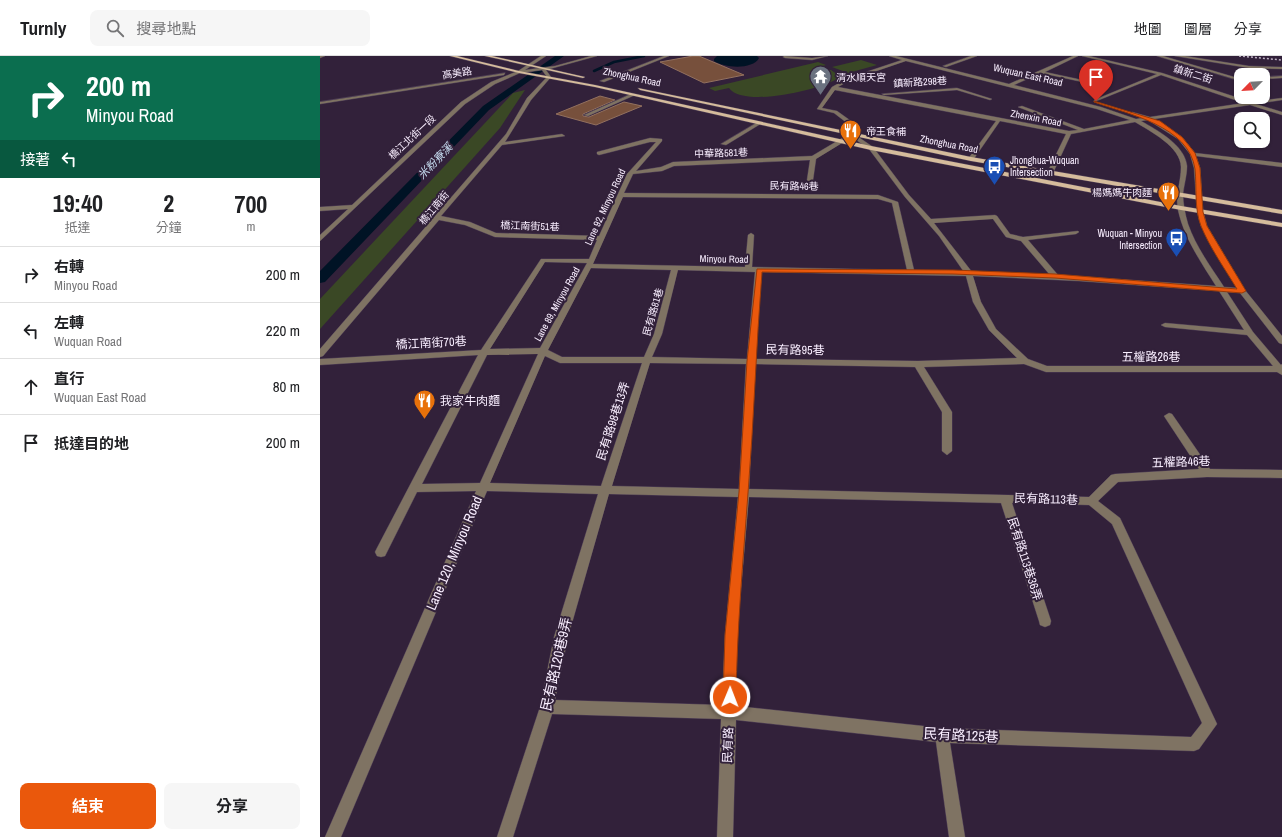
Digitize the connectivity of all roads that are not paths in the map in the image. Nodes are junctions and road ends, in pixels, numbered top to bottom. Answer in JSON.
{"nodes":[{"id":1,"x":323,"y":56,"type":"edge"},
{"id":2,"x":452,"y":56,"type":"edge"},
{"id":3,"x":487,"y":56,"type":"edge"},
{"id":4,"x":544,"y":56,"type":"edge"},
{"id":5,"x":577,"y":56,"type":"edge"},
{"id":6,"x":595,"y":56,"type":"edge"},
{"id":7,"x":667,"y":56,"type":"edge"},
{"id":8,"x":826,"y":56,"type":"edge"},
{"id":9,"x":891,"y":56,"type":"edge"},
{"id":10,"x":975,"y":56,"type":"edge"},
{"id":11,"x":1076,"y":56,"type":"edge"},
{"id":12,"x":1084,"y":56,"type":"edge"},
{"id":13,"x":1159,"y":56,"type":"edge"},
{"id":14,"x":1177,"y":56,"type":"edge"},
{"id":15,"x":320,"y":57,"type":"edge"},
{"id":16,"x":785,"y":57,"type":"dead end"},
{"id":17,"x":905,"y":58,"type":"edge"},
{"id":18,"x":528,"y":64,"type":"junction"},
{"id":19,"x":568,"y":64,"type":"junction"},
{"id":20,"x":945,"y":66,"type":"junction"},
{"id":21,"x":543,"y":69,"type":"junction"},
{"id":22,"x":1282,"y":69,"type":"edge"},
{"id":23,"x":520,"y":72,"type":"junction"},
{"id":24,"x":1041,"y":72,"type":"junction"},
{"id":25,"x":1161,"y":74,"type":"junction"},
{"id":26,"x":549,"y":77,"type":"junction"},
{"id":27,"x":1282,"y":77,"type":"edge"},
{"id":28,"x":588,"y":78,"type":"dead end"},
{"id":29,"x":1234,"y":78,"type":"edge"},
{"id":30,"x":1270,"y":78,"type":"edge"},
{"id":31,"x":595,"y":79,"type":"dead end"},
{"id":32,"x":602,"y":81,"type":"junction"},
{"id":33,"x":1234,"y":81,"type":"edge"},
{"id":34,"x":1085,"y":82,"type":"dead end"},
{"id":35,"x":1225,"y":82,"type":"dead end"},
{"id":36,"x":610,"y":83,"type":"dead end"},
{"id":37,"x":1015,"y":83,"type":"junction"},
{"id":38,"x":1009,"y":86,"type":"junction"},
{"id":39,"x":633,"y":88,"type":"dead end"},
{"id":40,"x":834,"y":88,"type":"junction"},
{"id":41,"x":633,"y":95,"type":"junction"},
{"id":42,"x":874,"y":95,"type":"junction"},
{"id":43,"x":1234,"y":97,"type":"edge"},
{"id":44,"x":990,"y":99,"type":"dead end"},
{"id":45,"x":1282,"y":99,"type":"edge"},
{"id":46,"x":1270,"y":100,"type":"edge"},
{"id":47,"x":1096,"y":101,"type":"junction"},
{"id":48,"x":320,"y":103,"type":"edge"},
{"id":49,"x":1236,"y":104,"type":"edge"},
{"id":50,"x":1254,"y":104,"type":"edge"},
{"id":51,"x":1020,"y":107,"type":"dead end"},
{"id":52,"x":1282,"y":114,"type":"edge"},
{"id":53,"x":586,"y":116,"type":"dead end"},
{"id":54,"x":1149,"y":118,"type":"junction"},
{"id":55,"x":999,"y":120,"type":"junction"},
{"id":56,"x":1136,"y":120,"type":"junction"},
{"id":57,"x":760,"y":123,"type":"junction"},
{"id":58,"x":1083,"y":130,"type":"junction"},
{"id":59,"x":1069,"y":134,"type":"junction"},
{"id":60,"x":852,"y":135,"type":"junction"},
{"id":61,"x":562,"y":136,"type":"dead end"},
{"id":62,"x":840,"y":141,"type":"junction"},
{"id":63,"x":501,"y":144,"type":"junction"},
{"id":64,"x":724,"y":144,"type":"dead end"},
{"id":65,"x":871,"y":148,"type":"junction"},
{"id":66,"x":599,"y":154,"type":"dead end"},
{"id":67,"x":1193,"y":154,"type":"junction"},
{"id":68,"x":813,"y":158,"type":"junction"},
{"id":69,"x":971,"y":159,"type":"junction"},
{"id":70,"x":1282,"y":165,"type":"edge"},
{"id":71,"x":631,"y":173,"type":"junction"},
{"id":72,"x":1050,"y":173,"type":"junction"},
{"id":73,"x":810,"y":180,"type":"dead end"},
{"id":74,"x":621,"y":195,"type":"junction"},
{"id":75,"x":1180,"y":195,"type":"junction"},
{"id":76,"x":1200,"y":198,"type":"junction"},
{"id":77,"x":353,"y":207,"type":"junction"},
{"id":78,"x":1181,"y":208,"type":"junction"},
{"id":79,"x":320,"y":209,"type":"edge"},
{"id":80,"x":1200,"y":212,"type":"junction"},
{"id":81,"x":1282,"y":212,"type":"edge"},
{"id":82,"x":438,"y":218,"type":"junction"},
{"id":83,"x":930,"y":221,"type":"junction"},
{"id":84,"x":1282,"y":225,"type":"edge"},
{"id":85,"x":1076,"y":232,"type":"dead end"},
{"id":86,"x":751,"y":236,"type":"dead end"},
{"id":87,"x":320,"y":238,"type":"edge"},
{"id":88,"x":601,"y":238,"type":"junction"},
{"id":89,"x":1023,"y":239,"type":"junction"},
{"id":90,"x":590,"y":264,"type":"junction"},
{"id":91,"x":675,"y":269,"type":"junction"},
{"id":92,"x":753,"y":270,"type":"junction"},
{"id":93,"x":911,"y":271,"type":"junction"},
{"id":94,"x":968,"y":272,"type":"junction"},
{"id":95,"x":1055,"y":276,"type":"junction"},
{"id":96,"x":1220,"y":289,"type":"junction"},
{"id":97,"x":1242,"y":291,"type":"junction"},
{"id":98,"x":1165,"y":324,"type":"dead end"},
{"id":99,"x":1250,"y":333,"type":"junction"},
{"id":100,"x":1282,"y":341,"type":"edge"},
{"id":101,"x":543,"y":351,"type":"junction"},
{"id":102,"x":484,"y":352,"type":"junction"},
{"id":103,"x":320,"y":354,"type":"edge"},
{"id":104,"x":647,"y":360,"type":"junction"},
{"id":105,"x":751,"y":361,"type":"junction"},
{"id":106,"x":1025,"y":361,"type":"junction"},
{"id":107,"x":320,"y":362,"type":"edge"},
{"id":108,"x":918,"y":364,"type":"junction"},
{"id":109,"x":1281,"y":370,"type":"edge"},
{"id":110,"x":1169,"y":416,"type":"dead end"},
{"id":111,"x":947,"y":451,"type":"dead end"},
{"id":112,"x":1207,"y":473,"type":"junction"},
{"id":113,"x":1282,"y":474,"type":"edge"},
{"id":114,"x":483,"y":487,"type":"junction"},
{"id":115,"x":413,"y":488,"type":"junction"},
{"id":116,"x":604,"y":490,"type":"junction"},
{"id":117,"x":744,"y":492,"type":"junction"},
{"id":118,"x":1005,"y":498,"type":"junction"},
{"id":119,"x":1091,"y":501,"type":"junction"},
{"id":120,"x":381,"y":552,"type":"dead end"},
{"id":121,"x":1045,"y":621,"type":"dead end"},
{"id":122,"x":547,"y":707,"type":"junction"},
{"id":123,"x":729,"y":712,"type":"junction"},
{"id":124,"x":942,"y":735,"type":"junction"},
{"id":125,"x":1194,"y":744,"type":"joint"},
{"id":126,"x":333,"y":837,"type":"edge"},
{"id":127,"x":505,"y":837,"type":"edge"},
{"id":128,"x":725,"y":837,"type":"edge"},
{"id":129,"x":957,"y":837,"type":"edge"}],
"edges":[{"from":1,"to":15,"type":"street"},
{"from":2,"to":23,"type":"main road"},
{"from":3,"to":18,"type":"main road"},
{"from":4,"to":18,"type":"street","name":"橋江北街一段"},
{"from":5,"to":19,"type":"street"},
{"from":6,"to":19,"type":"street","name":"高美路"},
{"from":7,"to":32,"type":"street"},
{"from":8,"to":16,"type":"street"},
{"from":9,"to":17,"type":"street","name":"Wuquan East Road"},
{"from":10,"to":20,"type":"street"},
{"from":11,"to":24,"type":"street"},
{"from":12,"to":25,"type":"street","name":"鎮新二街"},
{"from":13,"to":29,"type":"street"},
{"from":14,"to":22,"type":"street"},
{"from":17,"to":20,"type":"street","name":"Wuquan East Road"},
{"from":17,"to":38,"type":"street","name":"Wuquan East Road"},
{"from":17,"to":40,"type":"street"},
{"from":18,"to":21,"type":"main road","name":"Zhonghua Road"},
{"from":18,"to":23,"type":"street","name":"橋江北街一段"},
{"from":19,"to":21,"type":"street","name":"高美路"},
{"from":20,"to":37,"type":"street","name":"Wuquan East Road"},
{"from":21,"to":23,"type":"street","name":"高美路"},
{"from":21,"to":26,"type":"street"},
{"from":21,"to":28,"type":"main road","name":"Zhonghua Road"},
{"from":23,"to":26,"type":"main road","name":"Zhonghua Road"},
{"from":23,"to":48,"type":"street","name":"高美路"},
{"from":23,"to":77,"type":"street","name":"橋江北街一段"},
{"from":24,"to":34,"type":"street"},
{"from":24,"to":37,"type":"street"},
{"from":25,"to":43,"type":"street","name":"鎮新二街"},
{"from":25,"to":47,"type":"street"},
{"from":26,"to":41,"type":"main road","name":"Zhonghua Road"},
{"from":26,"to":63,"type":"street","name":"橋江南街"},
{"from":27,"to":30,"type":"street"},
{"from":31,"to":32,"type":"main road","name":"Zhonghua Road"},
{"from":32,"to":36,"type":"main road","name":"Zhonghua Road"},
{"from":33,"to":35,"type":"street"},
{"from":37,"to":38,"type":"street"},
{"from":37,"to":47,"type":"street","name":"Wuquan East Road"},
{"from":38,"to":56,"type":"street","name":"Wuquan East Road"},
{"from":39,"to":60,"type":"main road","name":"Zhonghua Road"},
{"from":40,"to":42,"type":"street","name":"Zhenxin Road"},
{"from":40,"to":60,"type":"street"},
{"from":41,"to":53,"type":"street"},
{"from":41,"to":57,"type":"main road","name":"Zhonghua Road"},
{"from":42,"to":44,"type":"street","name":"鎮新路298巷"},
{"from":42,"to":55,"type":"street","name":"Zhenxin Road"},
{"from":45,"to":46,"type":"street","name":"Zhenxin Road"},
{"from":47,"to":54,"type":"street","name":"Wuquan East Road"},
{"from":49,"to":54,"type":"street","name":"Zhenxin Road"},
{"from":50,"to":52,"type":"street","name":"鎮新二街"},
{"from":51,"to":58,"type":"street"},
{"from":54,"to":56,"type":"street","name":"Zhenxin Road"},
{"from":54,"to":67,"type":"street","name":"Wuquan East Road"},
{"from":55,"to":59,"type":"street","name":"Zhenxin Road"},
{"from":55,"to":69,"type":"street"},
{"from":56,"to":58,"type":"street","name":"Zhenxin Road"},
{"from":56,"to":75,"type":"street","name":"Wuquan East Road"},
{"from":57,"to":62,"type":"main road","name":"Zhonghua Road"},
{"from":57,"to":64,"type":"street"},
{"from":58,"to":59,"type":"street","name":"Zhenxin Road"},
{"from":59,"to":72,"type":"street"},
{"from":60,"to":62,"type":"street","name":"中華路581巷"},
{"from":60,"to":65,"type":"street"},
{"from":60,"to":69,"type":"main road","name":"Zhonghua Road"},
{"from":61,"to":63,"type":"street"},
{"from":62,"to":65,"type":"main road","name":"Zhonghua Road"},
{"from":62,"to":68,"type":"street","name":"中華路581巷"},
{"from":63,"to":82,"type":"street","name":"橋江南街"},
{"from":65,"to":78,"type":"main road","name":"Zhonghua Road"},
{"from":65,"to":83,"type":"street"},
{"from":66,"to":71,"type":"street","name":"Lane 92, Minyou Road"},
{"from":67,"to":70,"type":"street"},
{"from":67,"to":76,"type":"street","name":"Wuquan East Road"},
{"from":68,"to":71,"type":"street","name":"中華路581巷"},
{"from":68,"to":73,"type":"street"},
{"from":69,"to":72,"type":"main road","name":"Zhonghua Road"},
{"from":71,"to":74,"type":"street","name":"Lane 92, Minyou Road"},
{"from":72,"to":75,"type":"main road","name":"Zhonghua Road"},
{"from":74,"to":88,"type":"street","name":"Lane 92, Minyou Road"},
{"from":74,"to":93,"type":"street","name":"民有路46巷"},
{"from":75,"to":76,"type":"main road","name":"Zhonghua Road"},
{"from":75,"to":78,"type":"street","name":"Wuquan East Road"},
{"from":76,"to":80,"type":"street","name":"Wuquan East Road"},
{"from":76,"to":81,"type":"main road","name":"Zhonghua Road"},
{"from":77,"to":79,"type":"street"},
{"from":77,"to":87,"type":"street","name":"橋江北街一段"},
{"from":78,"to":80,"type":"main road","name":"Zhonghua Road"},
{"from":78,"to":96,"type":"street","name":"Wuquan East Road"},
{"from":80,"to":84,"type":"main road","name":"Zhonghua Road"},
{"from":80,"to":97,"type":"street","name":"Wuquan East Road"},
{"from":82,"to":88,"type":"street","name":"橋江南街51巷"},
{"from":82,"to":103,"type":"street","name":"橋江南街"},
{"from":83,"to":89,"type":"street"},
{"from":83,"to":94,"type":"street"},
{"from":85,"to":89,"type":"street"},
{"from":86,"to":92,"type":"street","name":"民有路"},
{"from":88,"to":90,"type":"street","name":"Lane 92, Minyou Road"},
{"from":89,"to":95,"type":"street"},
{"from":90,"to":91,"type":"street","name":"Minyou Road"},
{"from":90,"to":101,"type":"street","name":"Lane 89, Minyou Road"},
{"from":90,"to":102,"type":"street","name":"Minyou Road"},
{"from":91,"to":92,"type":"street","name":"Minyou Road"},
{"from":91,"to":104,"type":"street","name":"民有路81巷"},
{"from":92,"to":93,"type":"street","name":"Minyou Road"},
{"from":92,"to":105,"type":"street","name":"民有路"},
{"from":93,"to":94,"type":"street","name":"Minyou Road"},
{"from":94,"to":95,"type":"street","name":"Minyou Road"},
{"from":94,"to":106,"type":"street"},
{"from":95,"to":96,"type":"street","name":"Minyou Road"},
{"from":96,"to":97,"type":"street","name":"Minyou Road"},
{"from":96,"to":99,"type":"street","name":"Wuquan East Road"},
{"from":97,"to":100,"type":"street","name":"Wuquan East Road"},
{"from":98,"to":99,"type":"street"},
{"from":99,"to":109,"type":"street","name":"Wuquan East Road"},
{"from":101,"to":102,"type":"street","name":"橋江南街70巷"},
{"from":101,"to":104,"type":"street","name":"民有路95巷"},
{"from":101,"to":114,"type":"street","name":"Lane 89, Minyou Road"},
{"from":102,"to":107,"type":"street","name":"橋江南街70巷"},
{"from":102,"to":115,"type":"street"},
{"from":104,"to":105,"type":"street","name":"民有路95巷"},
{"from":104,"to":116,"type":"street","name":"民有路98巷13弄"},
{"from":105,"to":108,"type":"street","name":"民有路95巷"},
{"from":105,"to":117,"type":"street","name":"民有路"},
{"from":106,"to":108,"type":"street","name":"民有路95巷"},
{"from":106,"to":109,"type":"street","name":"五權路26巷"},
{"from":108,"to":111,"type":"street"},
{"from":110,"to":112,"type":"street"},
{"from":112,"to":113,"type":"street","name":"五權路46巷"},
{"from":112,"to":119,"type":"street","name":"五權路46巷"},
{"from":114,"to":115,"type":"street"},
{"from":114,"to":116,"type":"street","name":"Lane 120, Minyou Road"},
{"from":114,"to":126,"type":"street","name":"Lane 120, Minyou Road"},
{"from":115,"to":120,"type":"street"},
{"from":116,"to":117,"type":"street","name":"Lane 120, Minyou Road"},
{"from":116,"to":122,"type":"street","name":"民有路120巷9弄"},
{"from":117,"to":118,"type":"street","name":"民有路113巷"},
{"from":117,"to":123,"type":"street","name":"民有路"},
{"from":118,"to":119,"type":"street","name":"民有路113巷"},
{"from":118,"to":121,"type":"street","name":"民有路113巷36弄"},
{"from":119,"to":125,"type":"street","name":"民有路113巷"},
{"from":122,"to":123,"type":"street","name":"民有路125巷"},
{"from":122,"to":127,"type":"street","name":"民有路120巷9弄"},
{"from":123,"to":124,"type":"street","name":"民有路125巷"},
{"from":123,"to":128,"type":"street","name":"民有路"},
{"from":124,"to":125,"type":"street","name":"民有路125巷"},
{"from":124,"to":129,"type":"street"}]}
